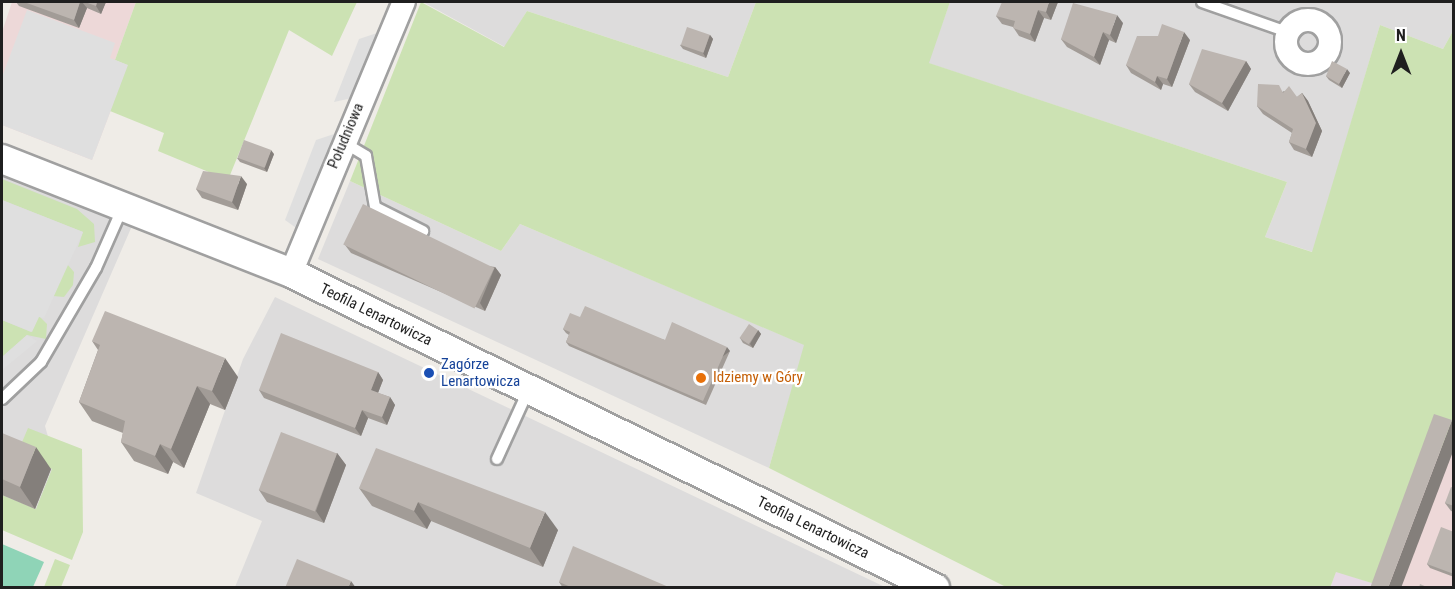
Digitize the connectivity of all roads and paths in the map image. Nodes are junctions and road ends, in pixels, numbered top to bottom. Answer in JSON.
{"nodes":[{"id":1,"x":404,"y":2,"type":"edge"},
{"id":2,"x":1202,"y":2,"type":"edge"},
{"id":3,"x":1287,"y":32,"type":"dead end"},
{"id":4,"x":343,"y":142,"type":"junction"},
{"id":5,"x":2,"y":159,"type":"edge"},
{"id":6,"x":124,"y":206,"type":"junction"},
{"id":7,"x":423,"y":231,"type":"edge"},
{"id":8,"x":291,"y":273,"type":"junction"},
{"id":9,"x":528,"y":390,"type":"junction"},
{"id":10,"x":2,"y":399,"type":"edge"},
{"id":11,"x":497,"y":459,"type":"dead end"},
{"id":12,"x":905,"y":581,"type":"edge"},
{"id":13,"x":935,"y":588,"type":"edge"}],
"edges":[{"from":1,"to":4,"type":"street","name":"Południowa"},
{"from":2,"to":3,"type":"lane"},
{"from":4,"to":7,"type":"lane"},
{"from":4,"to":8,"type":"street","name":"Południowa"},
{"from":5,"to":6,"type":"street","name":"Teofila Lenartowicza"},
{"from":6,"to":8,"type":"street","name":"Teofila Lenartowicza"},
{"from":6,"to":10,"type":"lane"},
{"from":8,"to":9,"type":"street","name":"Teofila Lenartowicza"},
{"from":9,"to":11,"type":"lane"},
{"from":9,"to":12,"type":"street","name":"Teofila Lenartowicza"},
{"from":12,"to":13,"type":"street","name":"Teofila Lenartowicza"}]}
